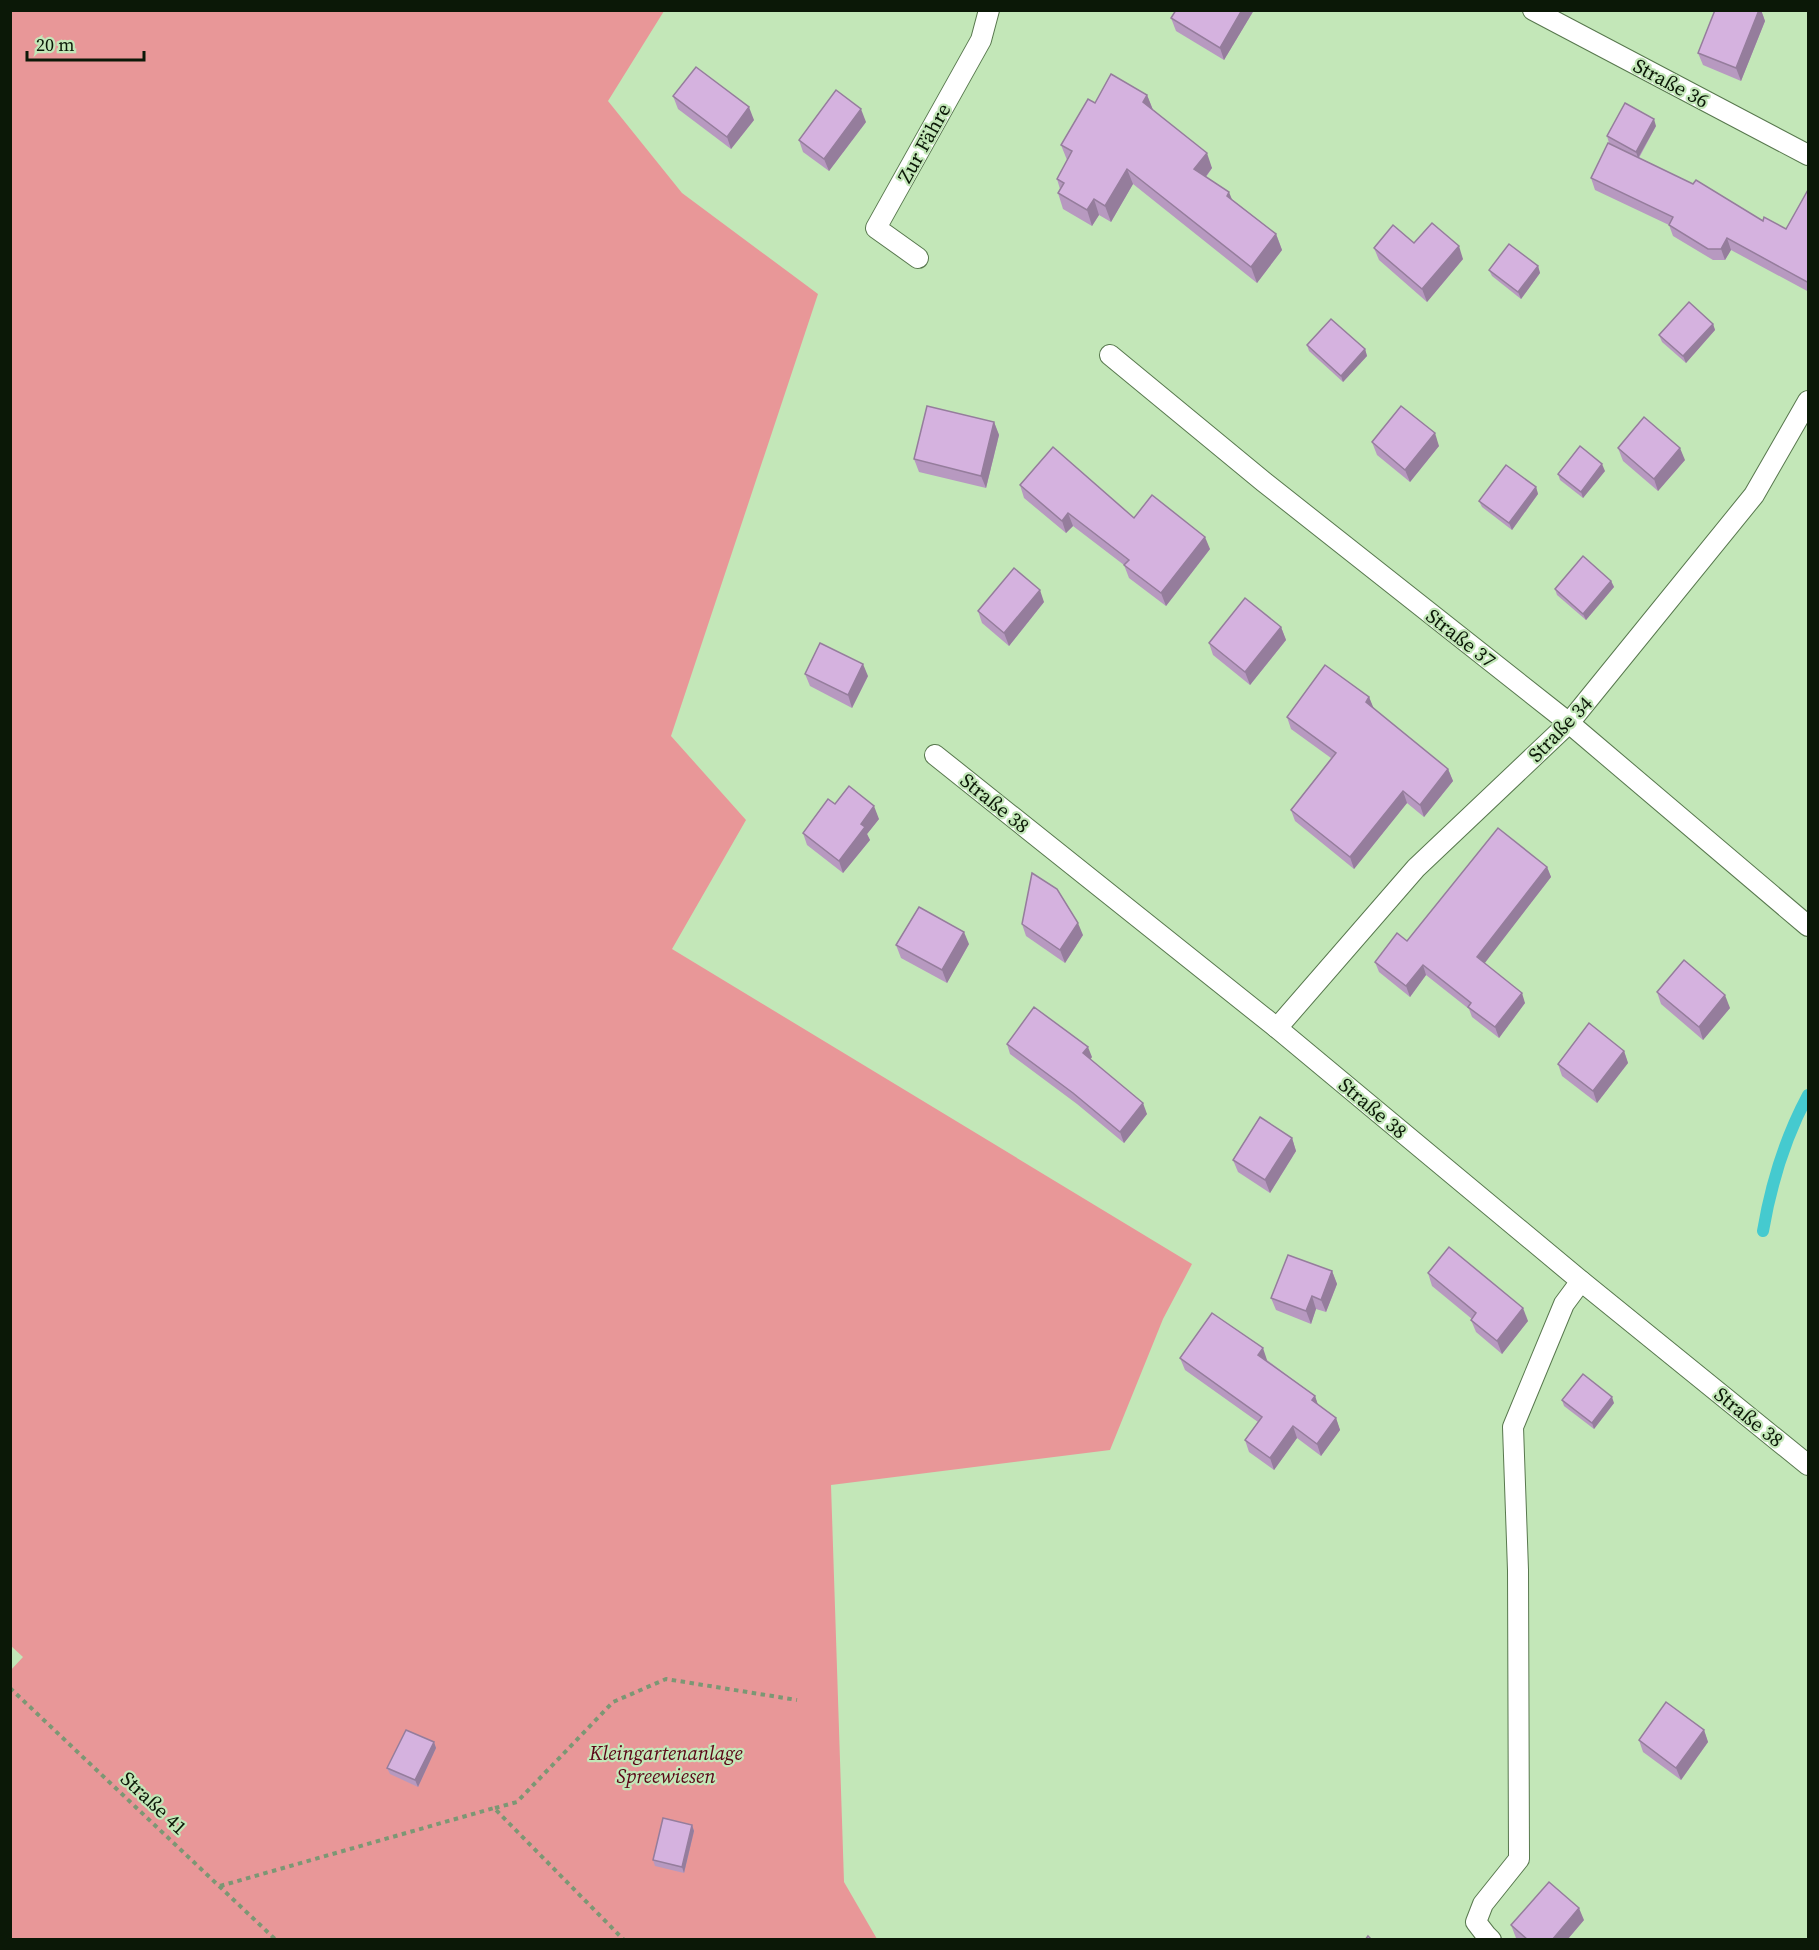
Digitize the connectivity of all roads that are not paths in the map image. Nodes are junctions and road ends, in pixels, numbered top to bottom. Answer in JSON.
{"nodes":[{"id":1,"x":989,"y":10,"type":"edge"},
{"id":2,"x":1533,"y":10,"type":"edge"},
{"id":3,"x":1809,"y":155,"type":"edge"},
{"id":4,"x":918,"y":258,"type":"dead end"},
{"id":5,"x":1110,"y":355,"type":"dead end"},
{"id":6,"x":1809,"y":401,"type":"edge"},
{"id":7,"x":1569,"y":723,"type":"junction"},
{"id":8,"x":935,"y":755,"type":"dead end"},
{"id":9,"x":1809,"y":926,"type":"edge"},
{"id":10,"x":1277,"y":1028,"type":"junction"},
{"id":11,"x":1581,"y":1281,"type":"junction"},
{"id":12,"x":1809,"y":1466,"type":"edge"},
{"id":13,"x":1491,"y":1940,"type":"edge"}],
"edges":[{"from":1,"to":4,"type":"lane","name":"Zur Fähre"},
{"from":2,"to":3,"type":"lane","name":"Straße 36"},
{"from":5,"to":7,"type":"lane","name":"Straße 37"},
{"from":6,"to":7,"type":"lane","name":"Straße 34"},
{"from":7,"to":9,"type":"lane","name":"Straße 37"},
{"from":7,"to":10,"type":"lane","name":"Straße 34"},
{"from":8,"to":10,"type":"lane","name":"Straße 38"},
{"from":10,"to":11,"type":"lane","name":"Straße 38"},
{"from":11,"to":12,"type":"lane","name":"Straße 38"},
{"from":11,"to":13,"type":"lane"}]}
